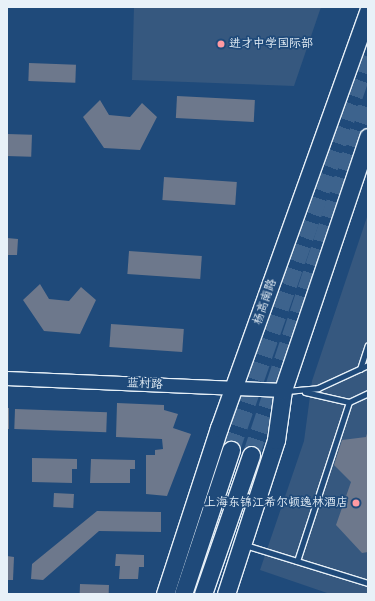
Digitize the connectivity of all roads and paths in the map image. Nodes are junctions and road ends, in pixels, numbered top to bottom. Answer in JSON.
{"nodes":[{"id":1,"x":368,"y":11,"type":"edge"},
{"id":2,"x":368,"y":137,"type":"edge"},
{"id":3,"x":368,"y":345,"type":"edge"},
{"id":4,"x":368,"y":365,"type":"edge"},
{"id":5,"x":360,"y":369,"type":"junction"},
{"id":6,"x":7,"y":378,"type":"edge"},
{"id":7,"x":235,"y":388,"type":"junction"},
{"id":8,"x":283,"y":390,"type":"junction"},
{"id":9,"x":300,"y":391,"type":"junction"},
{"id":10,"x":368,"y":393,"type":"edge"},
{"id":11,"x":349,"y":402,"type":"junction"},
{"id":12,"x":231,"y":450,"type":"tunnel mouth"},
{"id":13,"x":251,"y":456,"type":"tunnel mouth"},
{"id":14,"x":242,"y":544,"type":"junction"},
{"id":15,"x":297,"y":560,"type":"junction"},
{"id":16,"x":368,"y":584,"type":"edge"},
{"id":17,"x":165,"y":594,"type":"edge"},
{"id":18,"x":184,"y":594,"type":"edge"},
{"id":19,"x":203,"y":594,"type":"edge"},
{"id":20,"x":226,"y":594,"type":"edge"}],
"edges":[{"from":1,"to":7,"type":"main road","name":"杨高南路"},
{"from":2,"to":8,"type":"main road"},
{"from":3,"to":5,"type":"lane"},
{"from":4,"to":5,"type":"lane"},
{"from":5,"to":9,"type":"lane"},
{"from":6,"to":7,"type":"street","name":"蓝村路"},
{"from":7,"to":8,"type":"street","name":"蓝村路"},
{"from":7,"to":17,"type":"main road","name":"杨高南路"},
{"from":8,"to":9,"type":"lane"},
{"from":8,"to":14,"type":"main road"},
{"from":9,"to":11,"type":"lane"},
{"from":10,"to":11,"type":"lane"},
{"from":11,"to":15,"type":"lane"},
{"from":12,"to":18,"type":"main road"},
{"from":13,"to":19,"type":"main road"},
{"from":14,"to":15,"type":"lane"},
{"from":14,"to":20,"type":"main road"},
{"from":15,"to":16,"type":"lane"}]}
